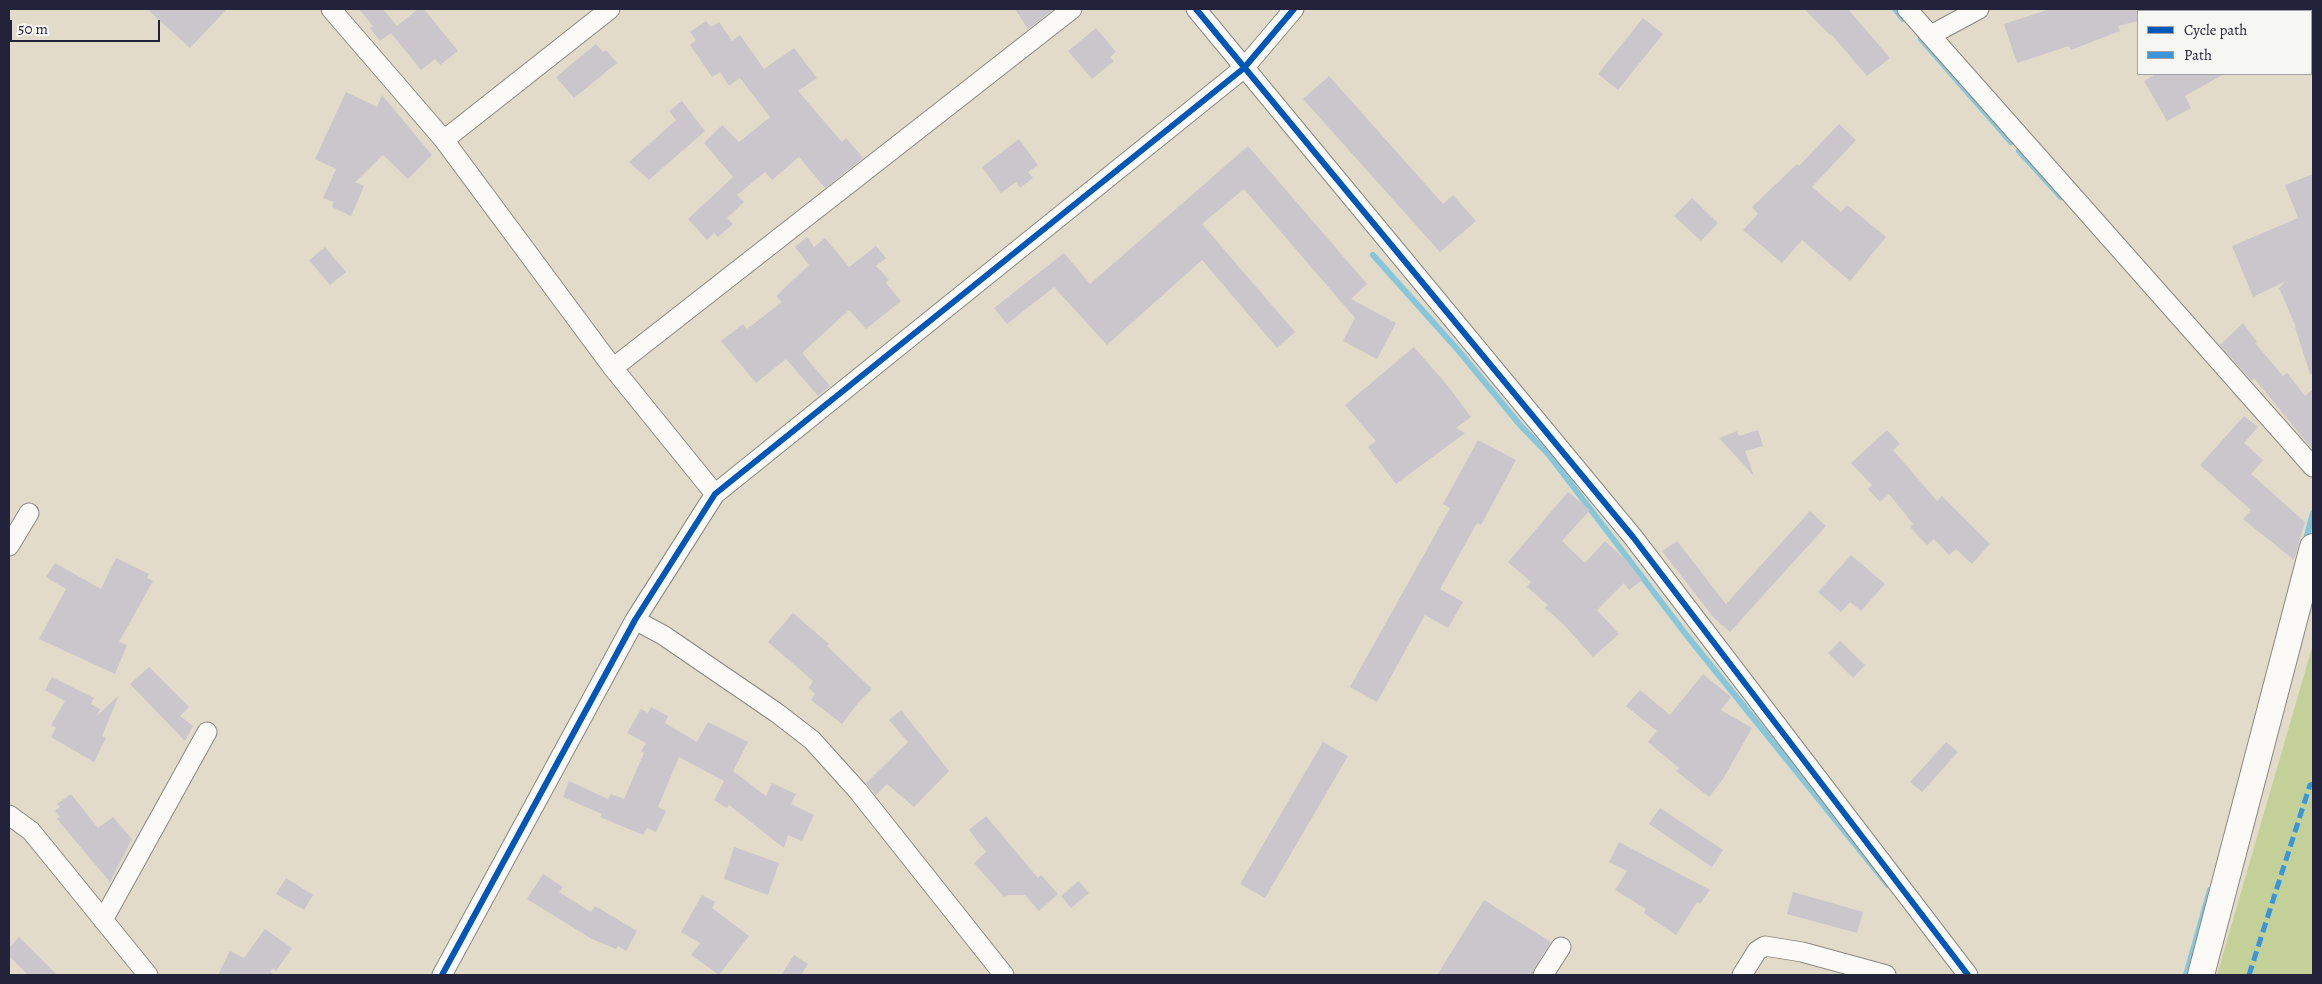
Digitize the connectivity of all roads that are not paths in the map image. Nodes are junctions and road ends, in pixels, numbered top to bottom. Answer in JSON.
{"nodes":[{"id":1,"x":331,"y":9,"type":"edge"},
{"id":2,"x":610,"y":9,"type":"edge"},
{"id":3,"x":1072,"y":9,"type":"edge"},
{"id":4,"x":1196,"y":9,"type":"edge"},
{"id":5,"x":1294,"y":9,"type":"edge"},
{"id":6,"x":1907,"y":9,"type":"edge"},
{"id":7,"x":1979,"y":9,"type":"edge"},
{"id":8,"x":1931,"y":34,"type":"junction"},
{"id":9,"x":1244,"y":68,"type":"junction"},
{"id":10,"x":444,"y":140,"type":"junction"},
{"id":11,"x":613,"y":368,"type":"junction"},
{"id":12,"x":2313,"y":467,"type":"edge"},
{"id":13,"x":715,"y":494,"type":"junction"},
{"id":14,"x":29,"y":513,"type":"dead end"},
{"id":15,"x":9,"y":546,"type":"edge"},
{"id":16,"x":2313,"y":547,"type":"edge"},
{"id":17,"x":635,"y":620,"type":"junction"},
{"id":18,"x":207,"y":732,"type":"dead end"},
{"id":19,"x":9,"y":815,"type":"edge"},
{"id":20,"x":103,"y":920,"type":"junction"},
{"id":21,"x":1561,"y":946,"type":"dead end"},
{"id":22,"x":148,"y":975,"type":"edge"},
{"id":23,"x":442,"y":975,"type":"edge"},
{"id":24,"x":1004,"y":975,"type":"edge"},
{"id":25,"x":1543,"y":975,"type":"edge"},
{"id":26,"x":1742,"y":975,"type":"edge"},
{"id":27,"x":1886,"y":975,"type":"edge"},
{"id":28,"x":1968,"y":975,"type":"edge"},
{"id":29,"x":2201,"y":975,"type":"edge"}],
"edges":[{"from":1,"to":10,"type":"street"},
{"from":2,"to":10,"type":"street"},
{"from":3,"to":11,"type":"street"},
{"from":4,"to":9,"type":"street"},
{"from":5,"to":9,"type":"street"},
{"from":6,"to":8,"type":"street"},
{"from":7,"to":8,"type":"street"},
{"from":8,"to":12,"type":"street"},
{"from":9,"to":13,"type":"street"},
{"from":9,"to":28,"type":"street"},
{"from":10,"to":11,"type":"street"},
{"from":11,"to":13,"type":"street"},
{"from":13,"to":17,"type":"street"},
{"from":14,"to":15,"type":"street"},
{"from":16,"to":29,"type":"street"},
{"from":17,"to":23,"type":"street"},
{"from":17,"to":24,"type":"street"},
{"from":18,"to":20,"type":"street"},
{"from":19,"to":20,"type":"street"},
{"from":20,"to":22,"type":"street"},
{"from":21,"to":25,"type":"street"},
{"from":26,"to":27,"type":"street"}]}
